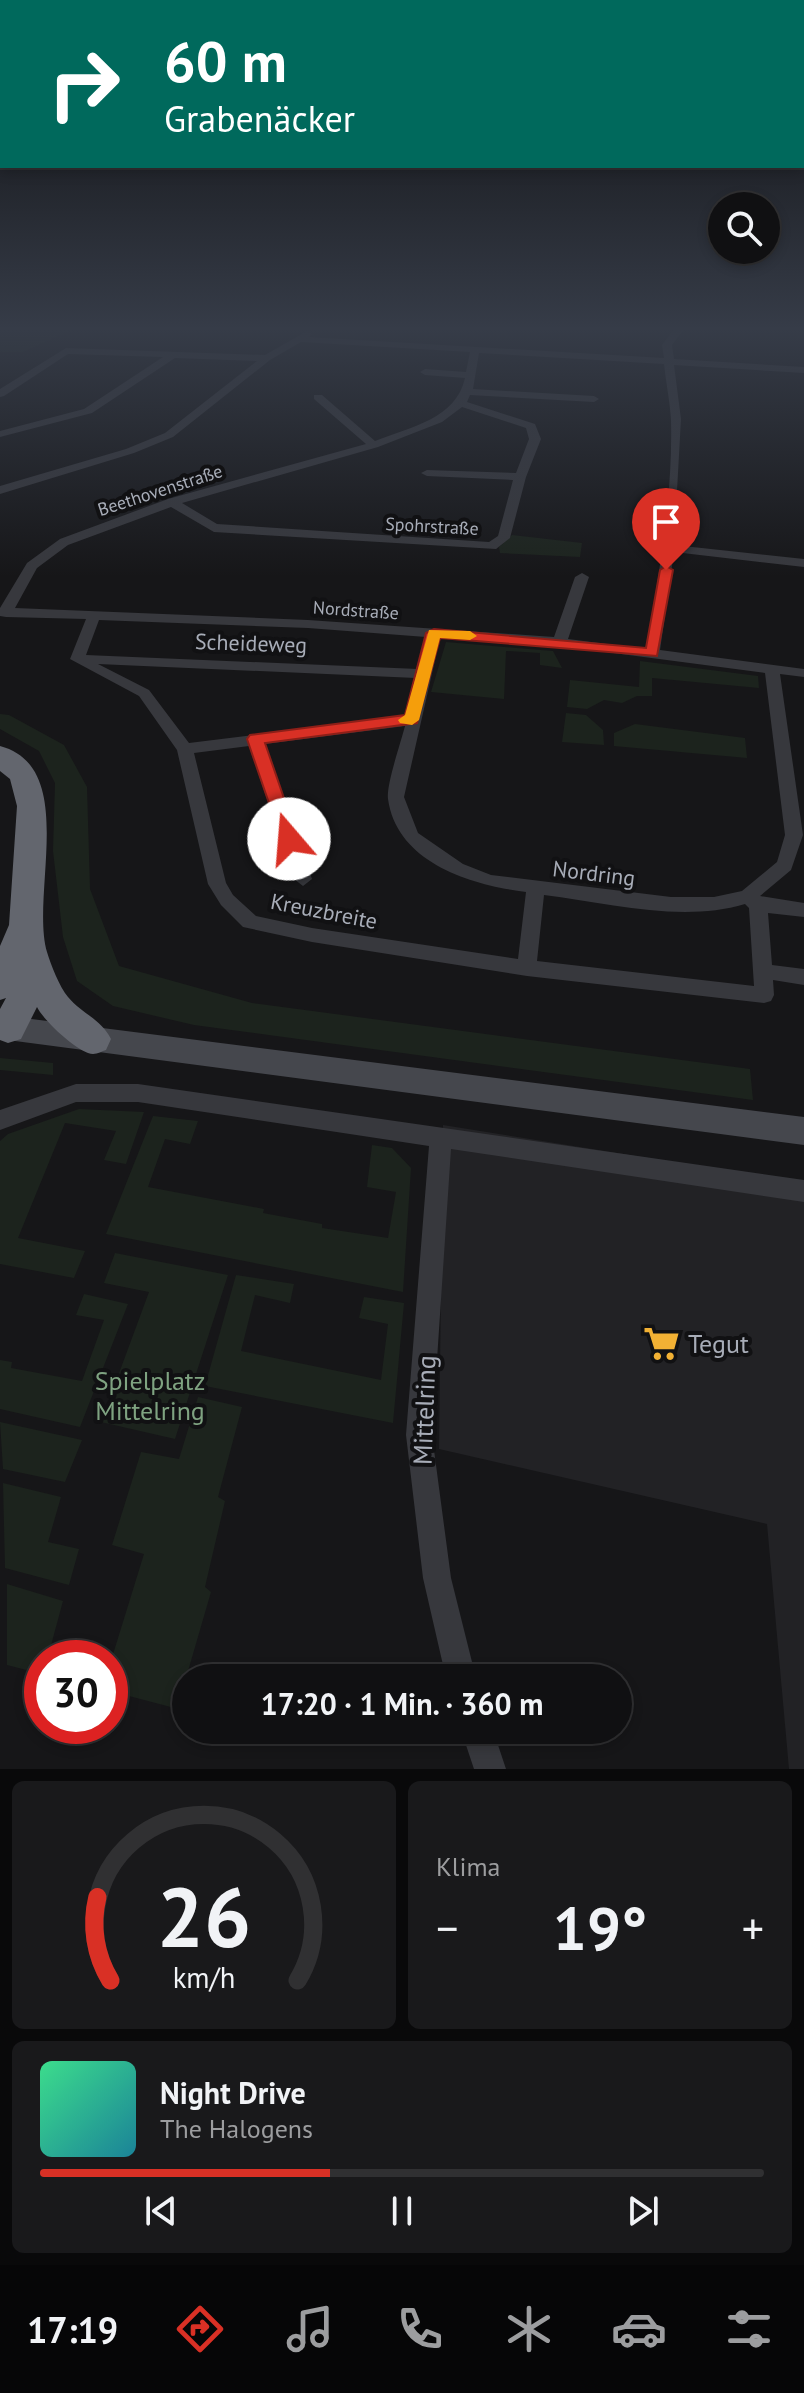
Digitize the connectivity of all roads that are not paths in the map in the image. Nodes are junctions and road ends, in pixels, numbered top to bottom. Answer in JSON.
{"nodes":[{"id":1,"x":86,"y":412,"type":"edge"},
{"id":2,"x":199,"y":412,"type":"edge"},
{"id":3,"x":335,"y":412,"type":"edge"},
{"id":4,"x":448,"y":412,"type":"edge"},
{"id":5,"x":498,"y":412,"type":"edge"},
{"id":6,"x":675,"y":412,"type":"edge"},
{"id":7,"x":0,"y":434,"type":"edge"},
{"id":8,"x":374,"y":445,"type":"junction"},
{"id":9,"x":427,"y":473,"type":"dead end"},
{"id":10,"x":520,"y":477,"type":"junction"},
{"id":11,"x":0,"y":490,"type":"edge"},
{"id":12,"x":172,"y":502,"type":"junction"},
{"id":13,"x":668,"y":548,"type":"junction"},
{"id":14,"x":804,"y":563,"type":"edge"},
{"id":15,"x":582,"y":577,"type":"dead end"},
{"id":16,"x":3,"y":612,"type":"edge"},
{"id":17,"x":94,"y":616,"type":"junction"},
{"id":18,"x":434,"y":633,"type":"junction"},
{"id":19,"x":560,"y":642,"type":"junction"},
{"id":20,"x":652,"y":653,"type":"junction"},
{"id":21,"x":77,"y":659,"type":"junction"},
{"id":22,"x":772,"y":669,"type":"junction"},
{"id":23,"x":804,"y":673,"type":"edge"},
{"id":24,"x":422,"y":674,"type":"junction"},
{"id":25,"x":412,"y":720,"type":"junction"},
{"id":26,"x":255,"y":739,"type":"junction"},
{"id":27,"x":185,"y":749,"type":"junction"},
{"id":28,"x":0,"y":755,"type":"edge"},
{"id":29,"x":303,"y":879,"type":"dead end"},
{"id":30,"x":536,"y":888,"type":"junction"},
{"id":31,"x":753,"y":900,"type":"junction"},
{"id":32,"x":804,"y":910,"type":"edge"},
{"id":33,"x":28,"y":938,"type":"junction"},
{"id":34,"x":527,"y":968,"type":"junction"},
{"id":35,"x":761,"y":971,"type":"junction"},
{"id":36,"x":804,"y":977,"type":"edge"},
{"id":37,"x":0,"y":986,"type":"edge"},
{"id":38,"x":4,"y":1028,"type":"edge"},
{"id":39,"x":93,"y":1039,"type":"junction"},
{"id":40,"x":0,"y":1120,"type":"edge"},
{"id":41,"x":804,"y":1131,"type":"edge"},
{"id":42,"x":441,"y":1138,"type":"junction"},
{"id":43,"x":804,"y":1191,"type":"edge"},
{"id":44,"x":458,"y":1664,"type":"edge"},
{"id":45,"x":482,"y":1744,"type":"edge"},
{"id":46,"x":490,"y":1769,"type":"edge"}],
"edges":[{"from":1,"to":7,"type":"street"},
{"from":2,"to":11,"type":"street"},
{"from":3,"to":8,"type":"street"},
{"from":4,"to":8,"type":"street","name":"Beethovenstraße"},
{"from":5,"to":10,"type":"street","name":"Spohrstraße"},
{"from":6,"to":13,"type":"street"},
{"from":8,"to":12,"type":"street","name":"Beethovenstraße"},
{"from":9,"to":10,"type":"street"},
{"from":10,"to":12,"type":"street","name":"Spohrstraße"},
{"from":12,"to":16,"type":"street","name":"Beethovenstraße"},
{"from":13,"to":14,"type":"street"},
{"from":13,"to":20,"type":"street"},
{"from":15,"to":19,"type":"street"},
{"from":16,"to":17,"type":"street","name":"Nordstraße"},
{"from":17,"to":18,"type":"street","name":"Nordstraße"},
{"from":17,"to":21,"type":"street"},
{"from":18,"to":19,"type":"street","name":"Nordstraße"},
{"from":18,"to":24,"type":"street","name":"Nordring"},
{"from":19,"to":20,"type":"street","name":"Nordstraße"},
{"from":20,"to":22,"type":"street","name":"Nordstraße"},
{"from":21,"to":24,"type":"street","name":"Scheideweg"},
{"from":21,"to":27,"type":"street","name":"Kreuzbreite"},
{"from":22,"to":23,"type":"street","name":"Nordstraße"},
{"from":22,"to":31,"type":"street","name":"Nordring"},
{"from":24,"to":25,"type":"street","name":"Nordring"},
{"from":25,"to":26,"type":"street"},
{"from":25,"to":30,"type":"street","name":"Nordring"},
{"from":26,"to":27,"type":"street"},
{"from":26,"to":29,"type":"street"},
{"from":27,"to":34,"type":"street","name":"Kreuzbreite"},
{"from":28,"to":33,"type":"highway"},
{"from":30,"to":31,"type":"street","name":"Nordring"},
{"from":30,"to":34,"type":"street"},
{"from":31,"to":32,"type":"street"},
{"from":31,"to":35,"type":"street"},
{"from":33,"to":37,"type":"highway"},
{"from":33,"to":38,"type":"highway"},
{"from":33,"to":39,"type":"highway"},
{"from":34,"to":35,"type":"street","name":"Kreuzbreite"},
{"from":35,"to":36,"type":"street"},
{"from":38,"to":39,"type":"main road"},
{"from":39,"to":41,"type":"main road"},
{"from":40,"to":42,"type":"street"},
{"from":42,"to":43,"type":"street"},
{"from":42,"to":44,"type":"street","name":"Mittelring"},
{"from":45,"to":46,"type":"street"}]}
